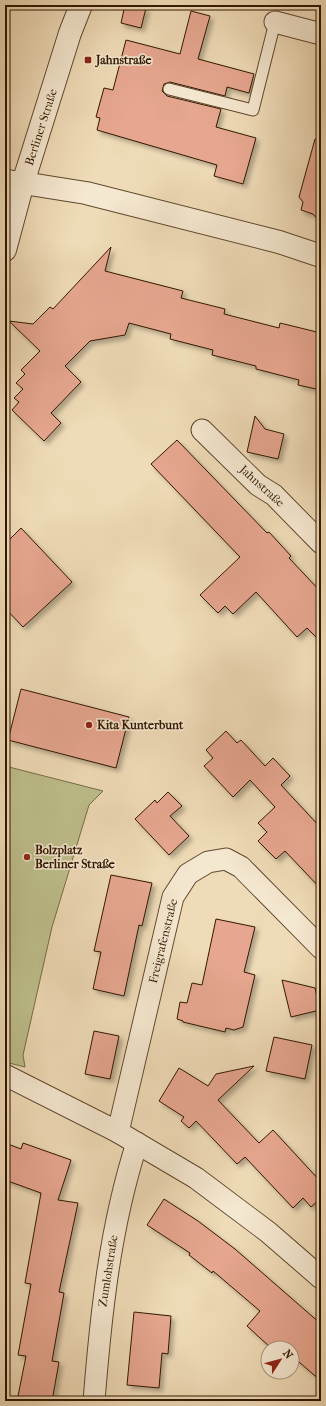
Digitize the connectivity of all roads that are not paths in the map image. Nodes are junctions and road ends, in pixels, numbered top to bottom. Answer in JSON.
{"nodes":[{"id":1,"x":81,"y":5,"type":"edge"},
{"id":2,"x":275,"y":22,"type":"joint"},
{"id":3,"x":321,"y":34,"type":"edge"},
{"id":4,"x":168,"y":88,"type":"dead end"},
{"id":5,"x":14,"y":182,"type":"edge"},
{"id":6,"x":5,"y":250,"type":"edge"},
{"id":7,"x":321,"y":256,"type":"edge"},
{"id":8,"x":202,"y":430,"type":"dead end"},
{"id":9,"x":321,"y":543,"type":"edge"},
{"id":10,"x":321,"y":948,"type":"edge"},
{"id":11,"x":5,"y":1075,"type":"edge"},
{"id":12,"x":118,"y":1132,"type":"junction"},
{"id":13,"x":137,"y":1143,"type":"junction"},
{"id":14,"x":321,"y":1278,"type":"edge"},
{"id":15,"x":94,"y":1401,"type":"edge"}],
"edges":[{"from":1,"to":5,"type":"street","name":"Berliner Straße"},
{"from":2,"to":3,"type":"street"},
{"from":2,"to":4,"type":"lane"},
{"from":5,"to":6,"type":"street","name":"Berliner Straße"},
{"from":5,"to":7,"type":"street"},
{"from":8,"to":9,"type":"street","name":"Jahnstraße"},
{"from":10,"to":12,"type":"street","name":"Freigrafenstraße"},
{"from":11,"to":12,"type":"street"},
{"from":12,"to":13,"type":"street"},
{"from":13,"to":14,"type":"street"},
{"from":13,"to":15,"type":"street","name":"Zumlohstraße"}]}
